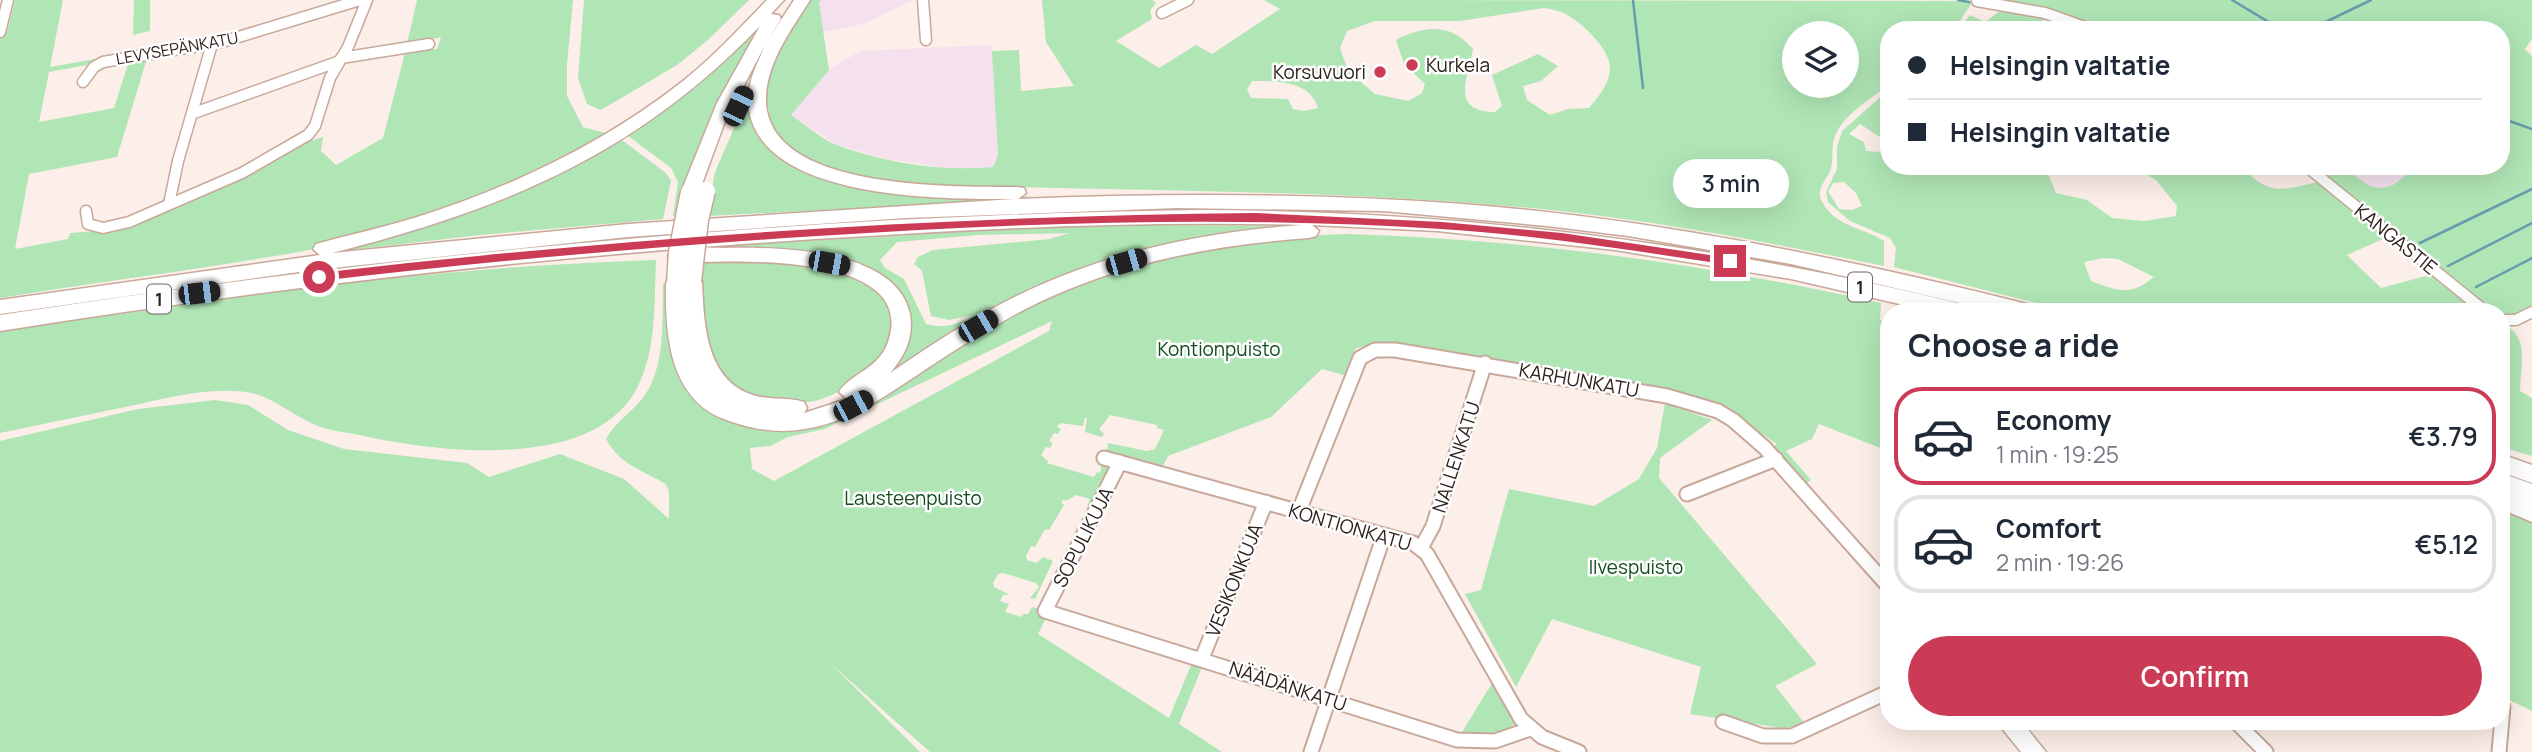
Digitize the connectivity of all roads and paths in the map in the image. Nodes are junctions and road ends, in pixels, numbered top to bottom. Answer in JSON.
{"nodes":[{"id":1,"x":8,"y":0,"type":"edge"},
{"id":2,"x":360,"y":0,"type":"edge"},
{"id":3,"x":367,"y":0,"type":"edge"},
{"id":4,"x":776,"y":0,"type":"edge"},
{"id":5,"x":786,"y":0,"type":"edge"},
{"id":6,"x":802,"y":0,"type":"edge"},
{"id":7,"x":923,"y":0,"type":"edge"},
{"id":8,"x":1188,"y":0,"type":"edge"},
{"id":9,"x":1977,"y":1,"type":"edge"},
{"id":10,"x":1161,"y":13,"type":"dead end"},
{"id":11,"x":2066,"y":21,"type":"edge"},
{"id":12,"x":0,"y":28,"type":"edge"},
{"id":13,"x":926,"y":40,"type":"dead end"},
{"id":14,"x":212,"y":44,"type":"junction"},
{"id":15,"x":429,"y":44,"type":"dead end"},
{"id":16,"x":774,"y":44,"type":"junction"},
{"id":17,"x":339,"y":60,"type":"junction"},
{"id":18,"x":83,"y":82,"type":"dead end"},
{"id":19,"x":194,"y":113,"type":"junction"},
{"id":20,"x":2317,"y":175,"type":"edge"},
{"id":21,"x":698,"y":192,"type":"junction"},
{"id":22,"x":1149,"y":201,"type":"junction"},
{"id":23,"x":169,"y":204,"type":"junction"},
{"id":24,"x":86,"y":211,"type":"dead end"},
{"id":25,"x":1407,"y":224,"type":"junction"},
{"id":26,"x":490,"y":257,"type":"junction"},
{"id":27,"x":204,"y":276,"type":"junction"},
{"id":28,"x":684,"y":282,"type":"junction"},
{"id":29,"x":1928,"y":303,"type":"edge"},
{"id":30,"x":1993,"y":303,"type":"edge"},
{"id":31,"x":2475,"y":303,"type":"edge"},
{"id":32,"x":0,"y":307,"type":"edge"},
{"id":33,"x":2532,"y":312,"type":"edge"},
{"id":34,"x":2510,"y":320,"type":"edge"},
{"id":35,"x":0,"y":323,"type":"edge"},
{"id":36,"x":1485,"y":363,"type":"junction"},
{"id":37,"x":2510,"y":455,"type":"edge"},
{"id":38,"x":1104,"y":458,"type":"dead end"},
{"id":39,"x":1776,"y":459,"type":"junction"},
{"id":40,"x":2532,"y":461,"type":"edge"},
{"id":41,"x":1120,"y":462,"type":"junction"},
{"id":42,"x":2510,"y":466,"type":"edge"},
{"id":43,"x":2532,"y":474,"type":"edge"},
{"id":44,"x":2510,"y":485,"type":"edge"},
{"id":45,"x":1687,"y":494,"type":"dead end"},
{"id":46,"x":2532,"y":494,"type":"edge"},
{"id":47,"x":1266,"y":502,"type":"junction"},
{"id":48,"x":2510,"y":503,"type":"edge"},
{"id":49,"x":1299,"y":511,"type":"junction"},
{"id":50,"x":2532,"y":513,"type":"edge"},
{"id":51,"x":1384,"y":535,"type":"junction"},
{"id":52,"x":1421,"y":548,"type":"junction"},
{"id":53,"x":1880,"y":577,"type":"edge"},
{"id":54,"x":1045,"y":611,"type":"joint"},
{"id":55,"x":1202,"y":658,"type":"junction"},
{"id":56,"x":1880,"y":696,"type":"edge"},
{"id":57,"x":1329,"y":699,"type":"junction"},
{"id":58,"x":1723,"y":722,"type":"dead end"},
{"id":59,"x":1530,"y":729,"type":"junction"},
{"id":60,"x":2015,"y":730,"type":"edge"},
{"id":61,"x":2244,"y":730,"type":"edge"},
{"id":62,"x":2501,"y":730,"type":"edge"},
{"id":63,"x":1311,"y":752,"type":"edge"},
{"id":64,"x":1579,"y":752,"type":"edge"},
{"id":65,"x":2035,"y":752,"type":"edge"},
{"id":66,"x":2266,"y":752,"type":"edge"},
{"id":67,"x":2499,"y":752,"type":"edge"}],
"edges":[{"from":1,"to":12,"type":"street"},
{"from":2,"to":14,"type":"street","name":"LEVYSEPÄNKATU"},
{"from":3,"to":17,"type":"street"},
{"from":4,"to":27,"type":"highway"},
{"from":5,"to":21,"type":"highway"},
{"from":6,"to":16,"type":"highway"},
{"from":7,"to":13,"type":"street"},
{"from":8,"to":10,"type":"street"},
{"from":9,"to":11,"type":"street"},
{"from":14,"to":18,"type":"street","name":"LEVYSEPÄNKATU"},
{"from":14,"to":19,"type":"street"},
{"from":15,"to":17,"type":"street"},
{"from":16,"to":21,"type":"highway"},
{"from":16,"to":22,"type":"highway"},
{"from":17,"to":19,"type":"street"},
{"from":17,"to":23,"type":"street"},
{"from":19,"to":23,"type":"street"},
{"from":20,"to":31,"type":"street","name":"KANGASTIE"},
{"from":21,"to":28,"type":"highway","bridge":true},
{"from":22,"to":27,"type":"highway","number":"1"},
{"from":22,"to":30,"type":"highway","number":"1"},
{"from":23,"to":24,"type":"street"},
{"from":25,"to":26,"type":"highway","number":"1"},
{"from":25,"to":28,"type":"highway"},
{"from":25,"to":29,"type":"highway","number":"1"},
{"from":26,"to":28,"type":"highway"},
{"from":26,"to":35,"type":"highway","number":"1"},
{"from":27,"to":32,"type":"highway","number":"1"},
{"from":33,"to":34,"type":"street"},
{"from":36,"to":39,"type":"street","name":"KARHUNKATU"},
{"from":36,"to":49,"type":"street","name":"KARHUNKATU"},
{"from":36,"to":52,"type":"street","name":"NALLENKATU"},
{"from":37,"to":40,"type":"highway"},
{"from":38,"to":41,"type":"street","name":"KONTIONKATU"},
{"from":39,"to":45,"type":"street"},
{"from":39,"to":53,"type":"street","name":"KARHUNKATU"},
{"from":41,"to":47,"type":"street","name":"KONTIONKATU"},
{"from":41,"to":54,"type":"street","name":"SOPULIKUJA"},
{"from":42,"to":43,"type":"highway"},
{"from":44,"to":46,"type":"highway"},
{"from":47,"to":49,"type":"street","name":"KONTIONKATU"},
{"from":47,"to":55,"type":"street","name":"VESIKONKUJA"},
{"from":48,"to":50,"type":"highway"},
{"from":49,"to":51,"type":"street","name":"KONTIONKATU"},
{"from":51,"to":52,"type":"street","name":"KONTIONKATU"},
{"from":51,"to":57,"type":"street"},
{"from":52,"to":59,"type":"street","name":"KONTIONKATU"},
{"from":54,"to":55,"type":"street","name":"NÄÄDÄNKATU"},
{"from":55,"to":57,"type":"street","name":"NÄÄDÄNKATU"},
{"from":56,"to":58,"type":"street"},
{"from":57,"to":59,"type":"street","name":"NÄÄDÄNKATU"},
{"from":57,"to":63,"type":"street"},
{"from":59,"to":64,"type":"street","name":"KONTIONKATU"},
{"from":60,"to":65,"type":"street"},
{"from":61,"to":66,"type":"street"},
{"from":62,"to":67,"type":"street"}]}
